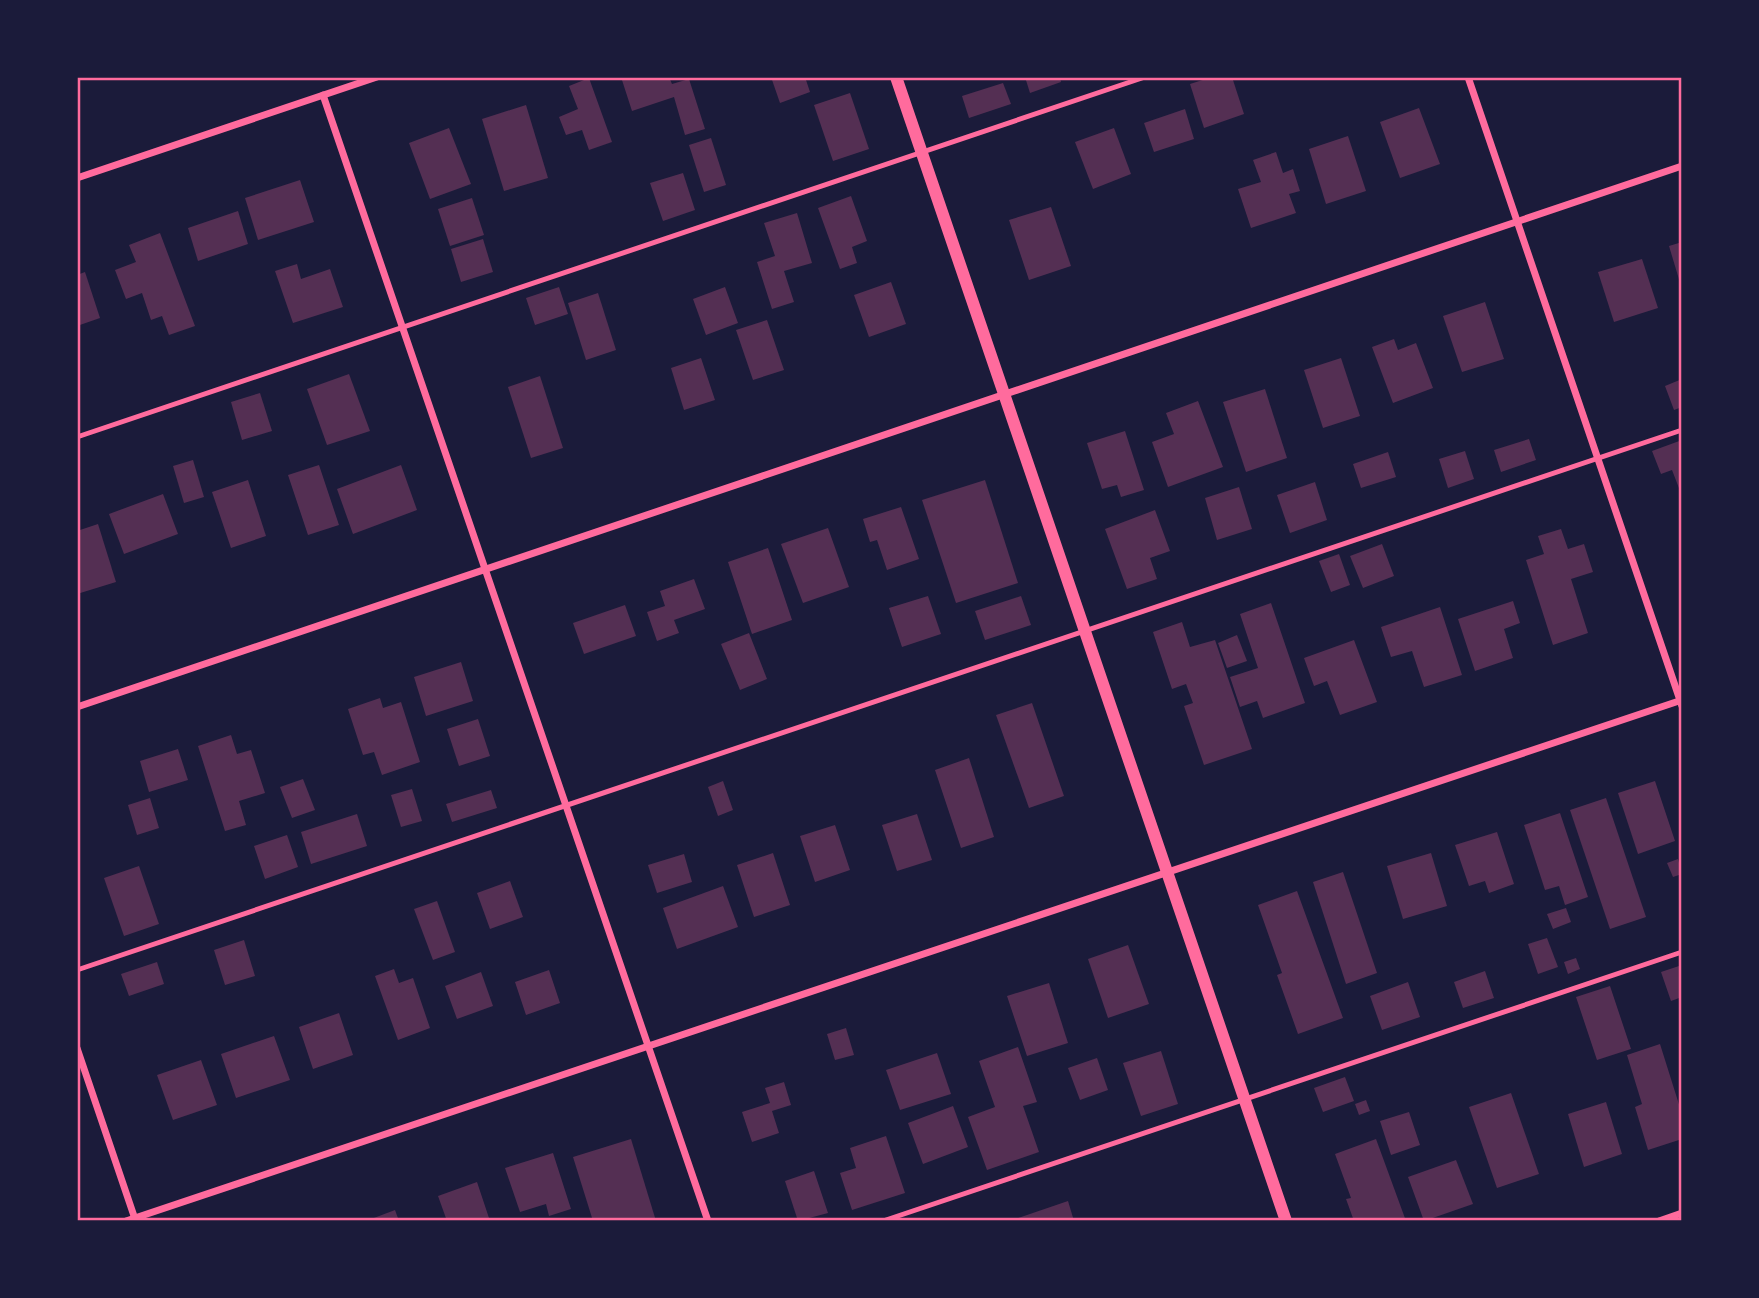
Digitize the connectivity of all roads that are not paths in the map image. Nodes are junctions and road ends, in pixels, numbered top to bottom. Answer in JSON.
{"nodes":[{"id":1,"x":377,"y":77,"type":"edge"},
{"id":2,"x":895,"y":77,"type":"edge"},
{"id":3,"x":1144,"y":77,"type":"edge"},
{"id":4,"x":1468,"y":77,"type":"edge"},
{"id":5,"x":323,"y":95,"type":"junction"},
{"id":6,"x":921,"y":152,"type":"junction"},
{"id":7,"x":1682,"y":166,"type":"edge"},
{"id":8,"x":77,"y":178,"type":"edge"},
{"id":9,"x":1518,"y":222,"type":"junction"},
{"id":10,"x":402,"y":327,"type":"junction"},
{"id":11,"x":1004,"y":394,"type":"junction"},
{"id":12,"x":1682,"y":430,"type":"edge"},
{"id":13,"x":77,"y":437,"type":"edge"},
{"id":14,"x":1598,"y":458,"type":"junction"},
{"id":15,"x":485,"y":569,"type":"junction"},
{"id":16,"x":1084,"y":631,"type":"junction"},
{"id":17,"x":1681,"y":702,"type":"edge"},
{"id":18,"x":77,"y":707,"type":"edge"},
{"id":19,"x":566,"y":806,"type":"junction"},
{"id":20,"x":1167,"y":872,"type":"junction"},
{"id":21,"x":1682,"y":952,"type":"edge"},
{"id":22,"x":77,"y":970,"type":"edge"},
{"id":23,"x":648,"y":1046,"type":"junction"},
{"id":24,"x":77,"y":1048,"type":"edge"},
{"id":25,"x":1245,"y":1099,"type":"junction"},
{"id":26,"x":1682,"y":1213,"type":"edge"},
{"id":27,"x":135,"y":1220,"type":"edge"},
{"id":28,"x":126,"y":1221,"type":"edge"},
{"id":29,"x":708,"y":1221,"type":"edge"},
{"id":30,"x":883,"y":1221,"type":"edge"},
{"id":31,"x":1286,"y":1221,"type":"edge"},
{"id":32,"x":1659,"y":1221,"type":"edge"}],
"edges":[{"from":1,"to":5,"type":"street"},
{"from":2,"to":6,"type":"street"},
{"from":3,"to":6,"type":"lane"},
{"from":4,"to":9,"type":"street"},
{"from":5,"to":8,"type":"street"},
{"from":5,"to":10,"type":"street"},
{"from":6,"to":10,"type":"lane"},
{"from":6,"to":11,"type":"street"},
{"from":7,"to":9,"type":"street"},
{"from":9,"to":11,"type":"street"},
{"from":9,"to":14,"type":"street"},
{"from":10,"to":13,"type":"lane"},
{"from":10,"to":15,"type":"street"},
{"from":11,"to":15,"type":"street"},
{"from":11,"to":16,"type":"street"},
{"from":12,"to":14,"type":"lane"},
{"from":14,"to":16,"type":"lane"},
{"from":14,"to":17,"type":"street"},
{"from":15,"to":18,"type":"street"},
{"from":15,"to":19,"type":"street"},
{"from":16,"to":19,"type":"lane"},
{"from":16,"to":20,"type":"street"},
{"from":17,"to":20,"type":"street"},
{"from":19,"to":22,"type":"lane"},
{"from":19,"to":23,"type":"street"},
{"from":20,"to":23,"type":"street"},
{"from":20,"to":25,"type":"street"},
{"from":21,"to":25,"type":"lane"},
{"from":23,"to":27,"type":"street"},
{"from":23,"to":29,"type":"street"},
{"from":24,"to":27,"type":"street"},
{"from":25,"to":30,"type":"lane"},
{"from":25,"to":31,"type":"street"},
{"from":26,"to":32,"type":"street"},
{"from":27,"to":28,"type":"street"}]}
